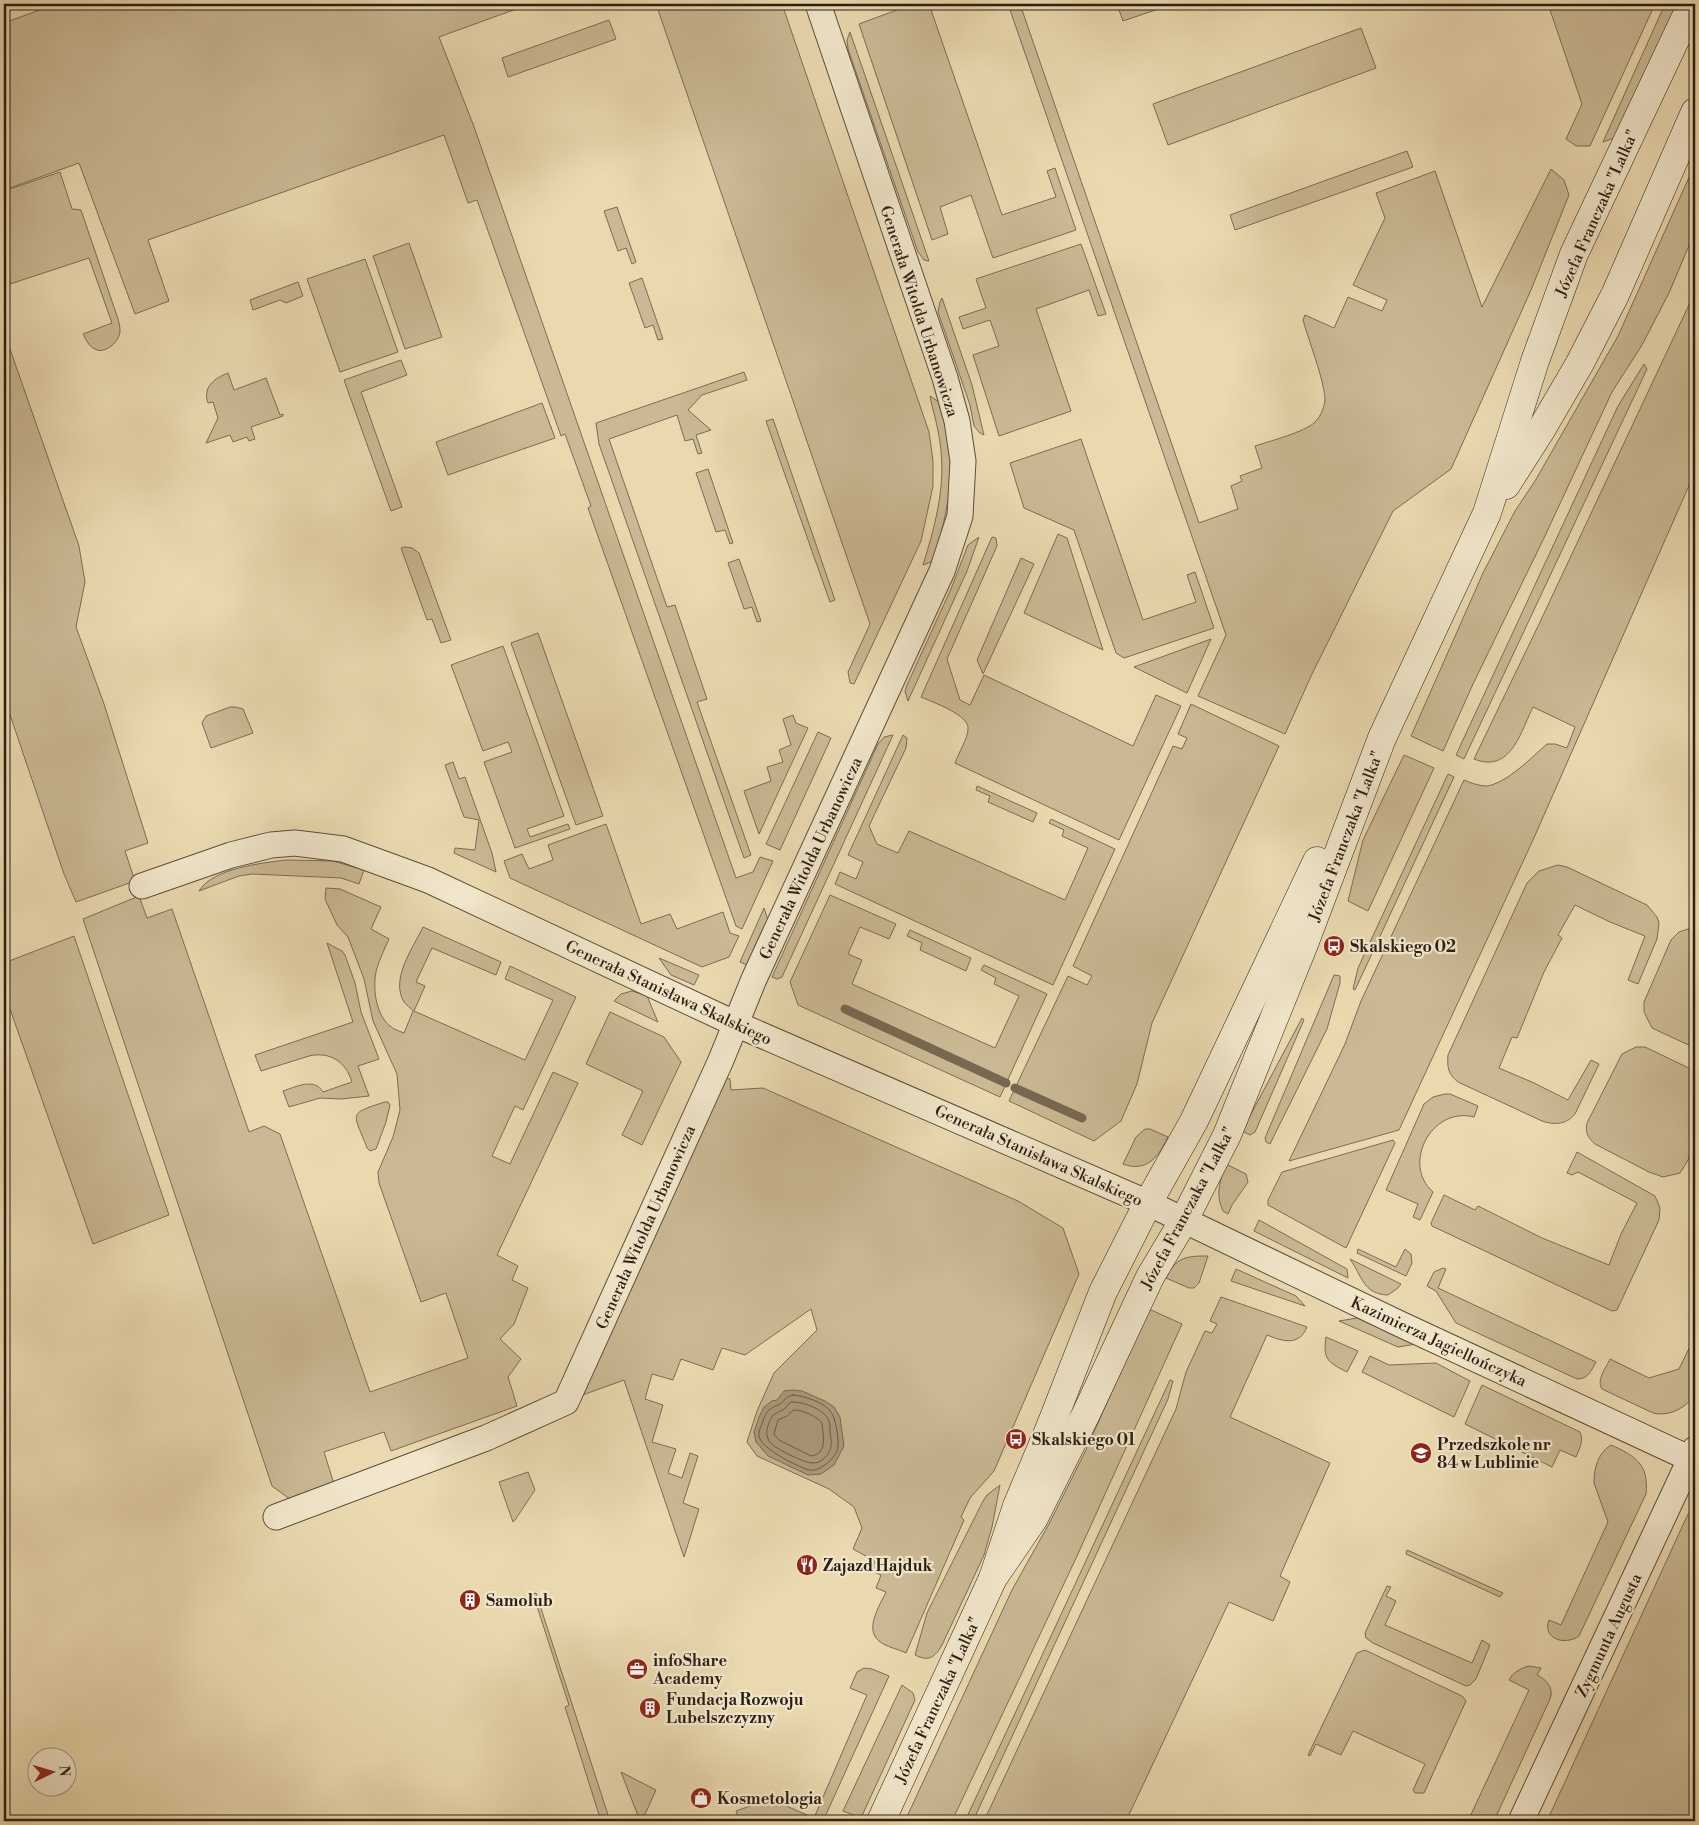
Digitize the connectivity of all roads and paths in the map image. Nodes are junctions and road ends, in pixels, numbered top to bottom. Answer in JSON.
{"nodes":[{"id":1,"x":818,"y":4,"type":"edge"},
{"id":2,"x":1692,"y":4,"type":"edge"},
{"id":3,"x":1695,"y":112,"type":"edge"},
{"id":4,"x":1487,"y":513,"type":"junction"},
{"id":5,"x":1382,"y":738,"type":"junction"},
{"id":6,"x":142,"y":886,"type":"dead end"},
{"id":7,"x":736,"y":1024,"type":"junction"},
{"id":8,"x":1148,"y":1203,"type":"junction"},
{"id":9,"x":1184,"y":1220,"type":"junction"},
{"id":10,"x":1694,"y":1456,"type":"edge"},
{"id":11,"x":276,"y":1518,"type":"dead end"},
{"id":12,"x":993,"y":1578,"type":"junction"},
{"id":13,"x":881,"y":1821,"type":"edge"},
{"id":14,"x":1521,"y":1821,"type":"edge"}],
"edges":[{"from":1,"to":7,"type":"street","name":"Generała Witolda Urbanowicza"},
{"from":2,"to":4,"type":"street","name":"Józefa Franczaka \"Lalka\""},
{"from":3,"to":4,"type":"street","name":"Józefa Franczaka \"Lalka\""},
{"from":4,"to":5,"type":"street","name":"Józefa Franczaka \"Lalka\""},
{"from":5,"to":8,"type":"street","name":"Józefa Franczaka \"Lalka\""},
{"from":5,"to":9,"type":"street","name":"Józefa Franczaka \"Lalka\""},
{"from":6,"to":7,"type":"street","name":"Generała Stanisława Skalskiego"},
{"from":7,"to":8,"type":"street","name":"Generała Stanisława Skalskiego"},
{"from":7,"to":11,"type":"street","name":"Generała Witolda Urbanowicza"},
{"from":8,"to":9,"type":"street","name":"Generała Stanisława Skalskiego"},
{"from":8,"to":12,"type":"street","name":"Józefa Franczaka \"Lalka\""},
{"from":9,"to":10,"type":"street","name":"Kazimierza Jagiellończyka"},
{"from":9,"to":12,"type":"street","name":"Józefa Franczaka \"Lalka\""},
{"from":10,"to":14,"type":"street","name":"Zygmunta Augusta"},
{"from":12,"to":13,"type":"street","name":"Józefa Franczaka \"Lalka\""}]}
